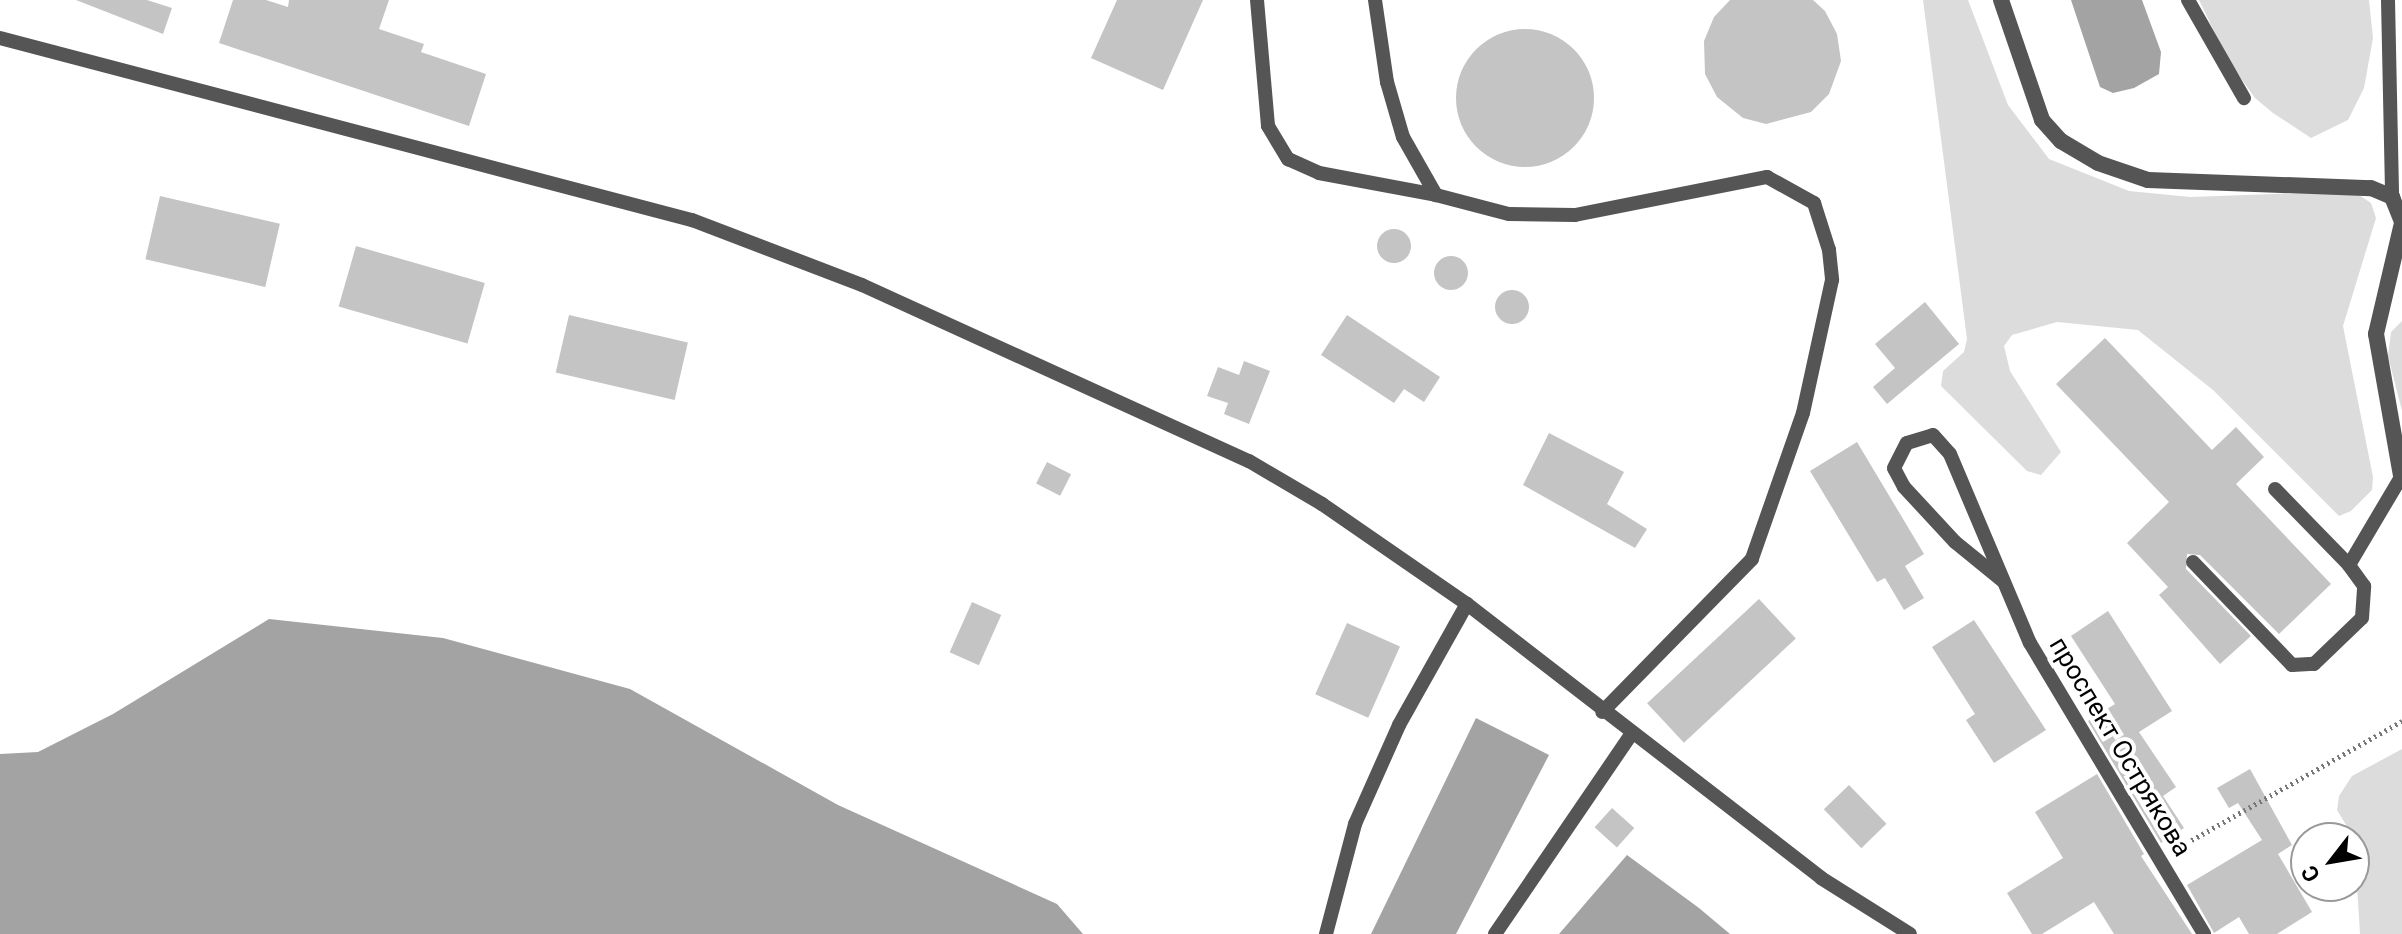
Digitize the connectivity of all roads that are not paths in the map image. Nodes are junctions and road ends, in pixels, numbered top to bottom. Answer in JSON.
{"nodes":[{"id":1,"x":1257,"y":0,"type":"edge"},
{"id":2,"x":1375,"y":0,"type":"edge"},
{"id":3,"x":2001,"y":0,"type":"edge"},
{"id":4,"x":2188,"y":0,"type":"edge"},
{"id":5,"x":2388,"y":0,"type":"edge"},
{"id":6,"x":0,"y":38,"type":"edge"},
{"id":7,"x":2244,"y":98,"type":"dead end"},
{"id":8,"x":1436,"y":195,"type":"junction"},
{"id":9,"x":2392,"y":197,"type":"junction"},
{"id":10,"x":2402,"y":223,"type":"edge"},
{"id":11,"x":2398,"y":265,"type":"edge"},
{"id":12,"x":2402,"y":479,"type":"edge"},
{"id":13,"x":2275,"y":489,"type":"dead end"},
{"id":14,"x":2193,"y":562,"type":"dead end"},
{"id":15,"x":2349,"y":565,"type":"junction"},
{"id":16,"x":2003,"y":581,"type":"junction"},
{"id":17,"x":1467,"y":604,"type":"junction"},
{"id":18,"x":1602,"y":712,"type":"junction"},
{"id":19,"x":1632,"y":733,"type":"junction"},
{"id":20,"x":1326,"y":934,"type":"edge"},
{"id":21,"x":1495,"y":934,"type":"edge"},
{"id":22,"x":1910,"y":934,"type":"edge"},
{"id":23,"x":2204,"y":934,"type":"edge"}],
"edges":[{"from":1,"to":8,"type":"lane"},
{"from":2,"to":8,"type":"lane"},
{"from":3,"to":9,"type":"street"},
{"from":4,"to":7,"type":"lane"},
{"from":5,"to":9,"type":"lane"},
{"from":6,"to":17,"type":"lane"},
{"from":8,"to":18,"type":"lane"},
{"from":9,"to":10,"type":"street"},
{"from":10,"to":11,"type":"street"},
{"from":11,"to":12,"type":"street"},
{"from":12,"to":15,"type":"lane"},
{"from":13,"to":15,"type":"lane"},
{"from":14,"to":15,"type":"lane"},
{"from":16,"to":16,"type":"lane","name":"проспект Острякова"},
{"from":16,"to":23,"type":"lane","name":"проспект Острякова"},
{"from":17,"to":18,"type":"lane"},
{"from":17,"to":20,"type":"lane"},
{"from":18,"to":19,"type":"lane"},
{"from":19,"to":21,"type":"lane"},
{"from":19,"to":22,"type":"lane"}]}
